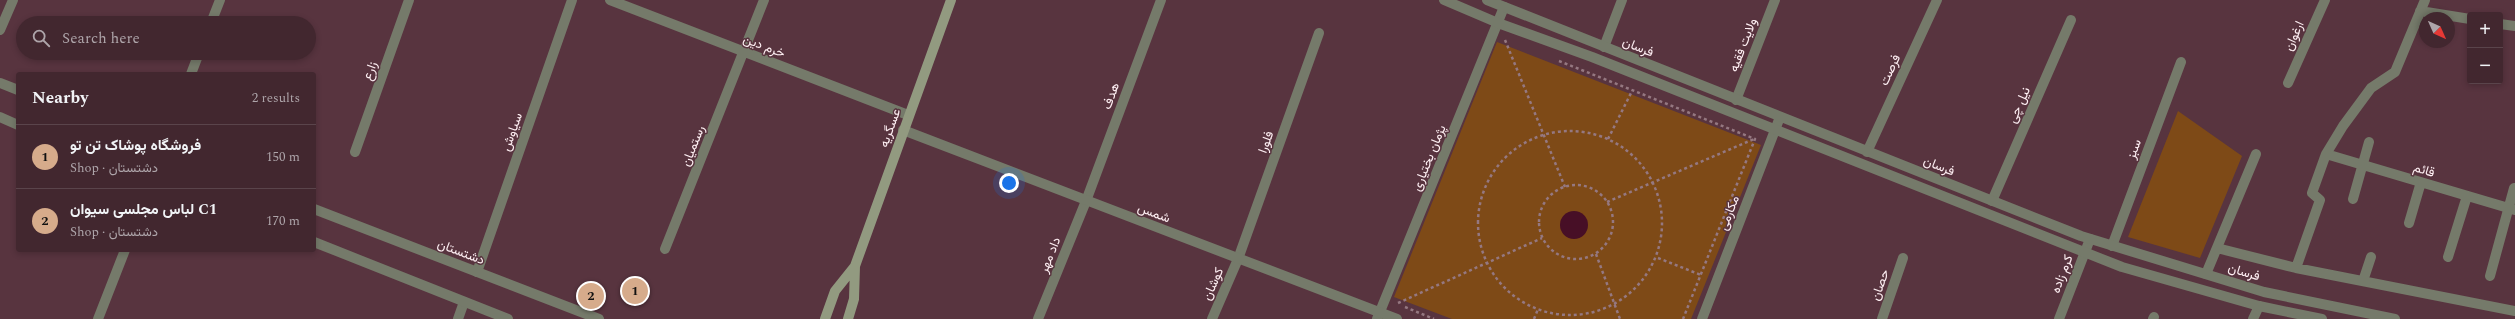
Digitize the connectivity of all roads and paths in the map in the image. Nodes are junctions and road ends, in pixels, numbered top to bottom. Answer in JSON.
{"nodes":[{"id":1,"x":13,"y":0,"type":"edge"},
{"id":2,"x":220,"y":0,"type":"edge"},
{"id":3,"x":409,"y":0,"type":"edge"},
{"id":4,"x":572,"y":0,"type":"edge"},
{"id":5,"x":610,"y":0,"type":"edge"},
{"id":6,"x":764,"y":0,"type":"edge"},
{"id":7,"x":952,"y":0,"type":"edge"},
{"id":8,"x":1161,"y":0,"type":"edge"},
{"id":9,"x":1444,"y":0,"type":"edge"},
{"id":10,"x":1487,"y":0,"type":"edge"},
{"id":11,"x":1622,"y":0,"type":"edge"},
{"id":12,"x":1775,"y":0,"type":"edge"},
{"id":13,"x":1937,"y":0,"type":"edge"},
{"id":14,"x":2325,"y":0,"type":"edge"},
{"id":15,"x":2425,"y":0,"type":"edge"},
{"id":16,"x":1504,"y":7,"type":"junction"},
{"id":17,"x":2420,"y":11,"type":"junction"},
{"id":18,"x":214,"y":16,"type":"edge"},
{"id":19,"x":2467,"y":19,"type":"edge"},
{"id":20,"x":2070,"y":20,"type":"dead end"},
{"id":21,"x":1498,"y":23,"type":"junction"},
{"id":22,"x":2503,"y":24,"type":"edge"},
{"id":23,"x":2515,"y":26,"type":"edge"},
{"id":24,"x":0,"y":30,"type":"edge"},
{"id":25,"x":1319,"y":33,"type":"dead end"},
{"id":26,"x":1505,"y":40,"type":"junction"},
{"id":27,"x":1512,"y":42,"type":"dead end"},
{"id":28,"x":1502,"y":47,"type":"dead end"},
{"id":29,"x":1604,"y":47,"type":"junction"},
{"id":30,"x":744,"y":52,"type":"junction"},
{"id":31,"x":1554,"y":59,"type":"dead end"},
{"id":32,"x":196,"y":60,"type":"edge"},
{"id":33,"x":2181,"y":62,"type":"dead end"},
{"id":34,"x":192,"y":72,"type":"edge"},
{"id":35,"x":0,"y":83,"type":"edge"},
{"id":36,"x":2288,"y":83,"type":"dead end"},
{"id":37,"x":16,"y":89,"type":"edge"},
{"id":38,"x":1632,"y":90,"type":"junction"},
{"id":39,"x":1736,"y":100,"type":"junction"},
{"id":40,"x":908,"y":115,"type":"junction"},
{"id":41,"x":0,"y":117,"type":"edge"},
{"id":42,"x":1780,"y":117,"type":"junction"},
{"id":43,"x":16,"y":123,"type":"edge"},
{"id":44,"x":903,"y":130,"type":"junction"},
{"id":45,"x":1775,"y":130,"type":"junction"},
{"id":46,"x":1544,"y":134,"type":"junction"},
{"id":47,"x":1608,"y":139,"type":"junction"},
{"id":48,"x":1755,"y":139,"type":"junction"},
{"id":49,"x":2370,"y":142,"type":"dead end"},
{"id":50,"x":355,"y":152,"type":"dead end"},
{"id":51,"x":1867,"y":152,"type":"junction"},
{"id":52,"x":2256,"y":154,"type":"dead end"},
{"id":53,"x":2326,"y":154,"type":"junction"},
{"id":54,"x":2364,"y":165,"type":"junction"},
{"id":55,"x":1654,"y":182,"type":"junction"},
{"id":56,"x":2420,"y":182,"type":"junction"},
{"id":57,"x":1565,"y":187,"type":"junction"},
{"id":58,"x":2514,"y":188,"type":"edge"},
{"id":59,"x":2466,"y":196,"type":"junction"},
{"id":60,"x":2353,"y":199,"type":"dead end"},
{"id":61,"x":1086,"y":201,"type":"junction"},
{"id":62,"x":1992,"y":201,"type":"junction"},
{"id":63,"x":1607,"y":202,"type":"junction"},
{"id":64,"x":2512,"y":209,"type":"edge"},
{"id":65,"x":316,"y":210,"type":"edge"},
{"id":66,"x":2409,"y":223,"type":"dead end"},
{"id":67,"x":1542,"y":238,"type":"junction"},
{"id":68,"x":2090,"y":239,"type":"junction"},
{"id":69,"x":316,"y":243,"type":"edge"},
{"id":70,"x":2112,"y":246,"type":"junction"},
{"id":71,"x":2217,"y":248,"type":"junction"},
{"id":72,"x":665,"y":249,"type":"dead end"},
{"id":73,"x":124,"y":252,"type":"edge"},
{"id":74,"x":1596,"y":254,"type":"junction"},
{"id":75,"x":2084,"y":254,"type":"junction"},
{"id":76,"x":2371,"y":257,"type":"dead end"},
{"id":77,"x":2448,"y":257,"type":"dead end"},
{"id":78,"x":1658,"y":258,"type":"junction"},
{"id":79,"x":1903,"y":258,"type":"dead end"},
{"id":80,"x":1238,"y":259,"type":"junction"},
{"id":81,"x":1486,"y":264,"type":"junction"},
{"id":82,"x":855,"y":266,"type":"junction"},
{"id":83,"x":2296,"y":268,"type":"junction"},
{"id":84,"x":477,"y":272,"type":"junction"},
{"id":85,"x":2206,"y":274,"type":"junction"},
{"id":86,"x":1701,"y":275,"type":"junction"},
{"id":87,"x":2490,"y":276,"type":"dead end"},
{"id":88,"x":1716,"y":281,"type":"junction"},
{"id":89,"x":2363,"y":281,"type":"junction"},
{"id":90,"x":1400,"y":297,"type":"dead end"},
{"id":91,"x":464,"y":302,"type":"junction"},
{"id":92,"x":1397,"y":304,"type":"junction"},
{"id":93,"x":1614,"y":304,"type":"junction"},
{"id":94,"x":2259,"y":306,"type":"junction"},
{"id":95,"x":1538,"y":309,"type":"junction"},
{"id":96,"x":2515,"y":311,"type":"edge"},
{"id":97,"x":1379,"y":316,"type":"edge"},
{"id":98,"x":98,"y":319,"type":"edge"},
{"id":99,"x":458,"y":319,"type":"edge"},
{"id":100,"x":508,"y":319,"type":"edge"},
{"id":101,"x":599,"y":319,"type":"edge"},
{"id":102,"x":825,"y":319,"type":"edge"},
{"id":103,"x":848,"y":319,"type":"edge"},
{"id":104,"x":1038,"y":319,"type":"edge"},
{"id":105,"x":1212,"y":319,"type":"edge"},
{"id":106,"x":1397,"y":319,"type":"edge"},
{"id":107,"x":1434,"y":319,"type":"edge"},
{"id":108,"x":1534,"y":319,"type":"edge"},
{"id":109,"x":1620,"y":319,"type":"edge"},
{"id":110,"x":1684,"y":319,"type":"edge"},
{"id":111,"x":1702,"y":319,"type":"edge"},
{"id":112,"x":1882,"y":319,"type":"edge"},
{"id":113,"x":2058,"y":319,"type":"edge"},
{"id":114,"x":2253,"y":319,"type":"edge"},
{"id":115,"x":2322,"y":319,"type":"edge"},
{"id":116,"x":2395,"y":319,"type":"edge"}],
"edges":[{"from":1,"to":24,"type":"street"},
{"from":2,"to":18,"type":"street"},
{"from":3,"to":50,"type":"street","name":"زارع"},
{"from":4,"to":84,"type":"street","name":"سیاوش"},
{"from":5,"to":30,"type":"street","name":"خرم دین"},
{"from":6,"to":30,"type":"street","name":"رستمیان"},
{"from":7,"to":40,"type":"main road","name":"عسگریه"},
{"from":8,"to":61,"type":"street","name":"هدف"},
{"from":9,"to":21,"type":"street","name":"فرسان"},
{"from":10,"to":16,"type":"street","name":"فرسان"},
{"from":11,"to":29,"type":"street"},
{"from":12,"to":39,"type":"street","name":"ولایت فقیه"},
{"from":13,"to":51,"type":"street","name":"فرصت"},
{"from":14,"to":36,"type":"street","name":"ارغوان"},
{"from":15,"to":17,"type":"street"},
{"from":16,"to":21,"type":"street","name":"پژمان بختیاری"},
{"from":16,"to":29,"type":"street","name":"فرسان"},
{"from":17,"to":19,"type":"street"},
{"from":17,"to":53,"type":"street"},
{"from":20,"to":62,"type":"street","name":"نیل چی"},
{"from":21,"to":26,"type":"path"},
{"from":21,"to":45,"type":"street","name":"فرسان"},
{"from":21,"to":97,"type":"street","name":"پژمان بختیاری"},
{"from":22,"to":23,"type":"street"},
{"from":25,"to":80,"type":"street","name":"فلورا"},
{"from":26,"to":27,"type":"path"},
{"from":26,"to":28,"type":"path"},
{"from":26,"to":46,"type":"path"},
{"from":29,"to":39,"type":"street","name":"فرسان"},
{"from":30,"to":40,"type":"street","name":"خرم دین"},
{"from":30,"to":72,"type":"street","name":"رستمیان"},
{"from":31,"to":38,"type":"path"},
{"from":32,"to":34,"type":"street"},
{"from":33,"to":70,"type":"street","name":"سبز"},
{"from":35,"to":37,"type":"street"},
{"from":38,"to":47,"type":"path"},
{"from":38,"to":48,"type":"path"},
{"from":39,"to":42,"type":"street","name":"فرسان"},
{"from":40,"to":44,"type":"main road","name":"عسگریه"},
{"from":41,"to":43,"type":"street"},
{"from":42,"to":45,"type":"street","name":"مکارمی"},
{"from":42,"to":51,"type":"street","name":"فرسان"},
{"from":44,"to":61,"type":"street","name":"شمس"},
{"from":44,"to":82,"type":"main road","name":"عسگریه"},
{"from":45,"to":48,"type":"path"},
{"from":45,"to":75,"type":"street","name":"فرسان"},
{"from":45,"to":88,"type":"street","name":"مکارمی"},
{"from":46,"to":47,"type":"path"},
{"from":46,"to":57,"type":"path"},
{"from":46,"to":81,"type":"path"},
{"from":47,"to":55,"type":"path"},
{"from":48,"to":55,"type":"path"},
{"from":48,"to":86,"type":"path"},
{"from":49,"to":54,"type":"street"},
{"from":51,"to":62,"type":"street","name":"فرسان"},
{"from":52,"to":71,"type":"street"},
{"from":53,"to":54,"type":"street","name":"قائم"},
{"from":53,"to":83,"type":"street"},
{"from":54,"to":56,"type":"street","name":"قائم"},
{"from":54,"to":60,"type":"street"},
{"from":55,"to":63,"type":"path"},
{"from":55,"to":78,"type":"path"},
{"from":56,"to":59,"type":"street","name":"قائم"},
{"from":56,"to":66,"type":"street"},
{"from":57,"to":63,"type":"path"},
{"from":57,"to":67,"type":"path"},
{"from":58,"to":64,"type":"street"},
{"from":59,"to":64,"type":"street","name":"قائم"},
{"from":59,"to":77,"type":"street"},
{"from":61,"to":80,"type":"street","name":"شمس"},
{"from":61,"to":104,"type":"street","name":"داد مهر"},
{"from":62,"to":68,"type":"street","name":"فرسان"},
{"from":63,"to":74,"type":"path"},
{"from":64,"to":87,"type":"street"},
{"from":65,"to":84,"type":"street","name":"دشتستان"},
{"from":67,"to":74,"type":"path"},
{"from":67,"to":81,"type":"path"},
{"from":68,"to":70,"type":"street","name":"فرسان"},
{"from":68,"to":75,"type":"street","name":"کرم زاده"},
{"from":69,"to":91,"type":"street"},
{"from":70,"to":85,"type":"street","name":"فرسان"},
{"from":71,"to":83,"type":"street"},
{"from":71,"to":85,"type":"street"},
{"from":73,"to":98,"type":"street"},
{"from":74,"to":93,"type":"path"},
{"from":75,"to":94,"type":"street","name":"فرسان"},
{"from":75,"to":113,"type":"street","name":"کرم زاده"},
{"from":76,"to":89,"type":"street"},
{"from":78,"to":86,"type":"path"},
{"from":78,"to":93,"type":"path"},
{"from":79,"to":112,"type":"street","name":"حصان"},
{"from":80,"to":97,"type":"street","name":"شمس"},
{"from":80,"to":105,"type":"street","name":"کوشان"},
{"from":81,"to":92,"type":"path"},
{"from":81,"to":95,"type":"path"},
{"from":82,"to":102,"type":"main road","name":"عسگریه"},
{"from":82,"to":103,"type":"main road","name":"عسگریه"},
{"from":83,"to":89,"type":"street"},
{"from":84,"to":101,"type":"street","name":"دشتستان"},
{"from":85,"to":116,"type":"street","name":"فرسان"},
{"from":86,"to":88,"type":"path"},
{"from":86,"to":110,"type":"path"},
{"from":88,"to":111,"type":"street","name":"مکارمی"},
{"from":89,"to":96,"type":"street"},
{"from":90,"to":92,"type":"path"},
{"from":91,"to":99,"type":"street"},
{"from":91,"to":100,"type":"street"},
{"from":92,"to":97,"type":"path"},
{"from":92,"to":107,"type":"path"},
{"from":93,"to":95,"type":"path"},
{"from":93,"to":109,"type":"path"},
{"from":94,"to":114,"type":"street"},
{"from":94,"to":115,"type":"street","name":"فرسان"},
{"from":95,"to":108,"type":"path"},
{"from":97,"to":106,"type":"street","name":"شمس"}]}
